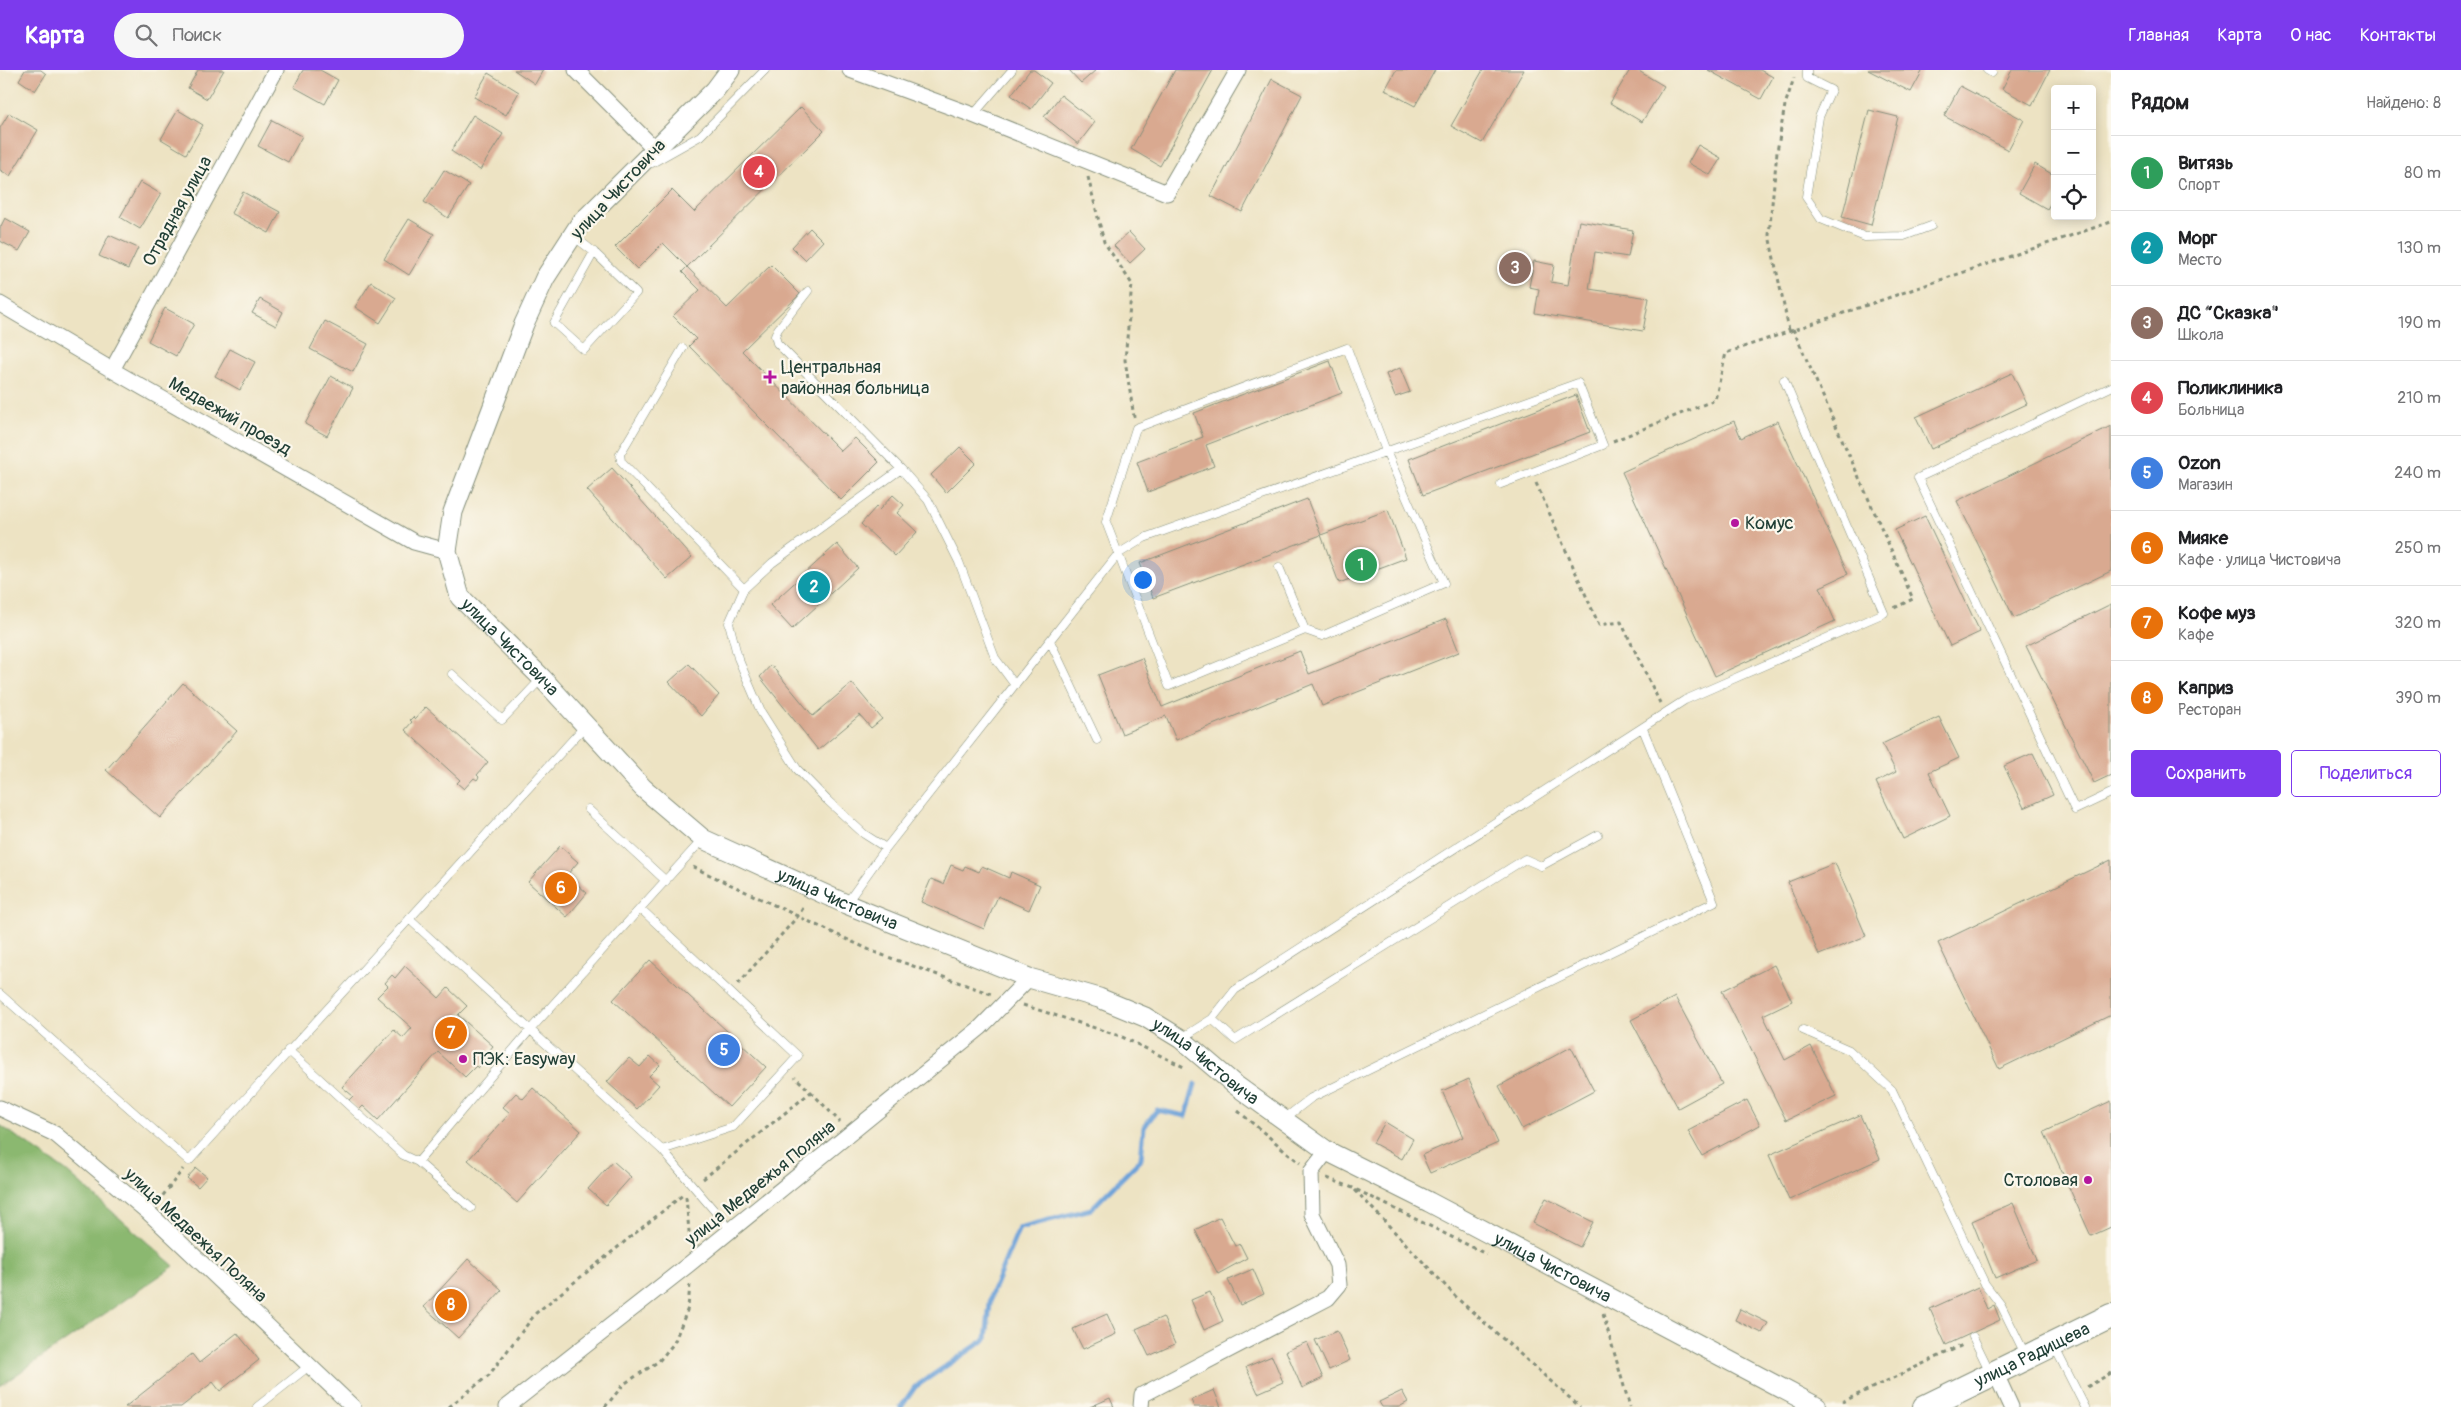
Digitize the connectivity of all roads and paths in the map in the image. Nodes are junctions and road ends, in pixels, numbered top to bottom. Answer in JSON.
{"nodes":[{"id":1,"x":276,"y":70,"type":"edge"},
{"id":2,"x":730,"y":70,"type":"edge"},
{"id":3,"x":765,"y":70,"type":"edge"},
{"id":4,"x":850,"y":70,"type":"edge"},
{"id":5,"x":1012,"y":70,"type":"edge"},
{"id":6,"x":1238,"y":70,"type":"edge"},
{"id":7,"x":1796,"y":70,"type":"edge"},
{"id":8,"x":1807,"y":70,"type":"edge"},
{"id":9,"x":577,"y":71,"type":"edge"},
{"id":10,"x":867,"y":72,"type":"edge"},
{"id":11,"x":973,"y":115,"type":"junction"},
{"id":12,"x":654,"y":148,"type":"junction"},
{"id":13,"x":1084,"y":160,"type":"junction"},
{"id":14,"x":630,"y":175,"type":"junction"},
{"id":15,"x":2111,"y":222,"type":"edge"},
{"id":16,"x":1931,"y":226,"type":"dead end"},
{"id":17,"x":572,"y":235,"type":"junction"},
{"id":18,"x":594,"y":252,"type":"junction"},
{"id":19,"x":808,"y":290,"type":"dead end"},
{"id":20,"x":0,"y":304,"type":"edge"},
{"id":21,"x":1791,"y":330,"type":"junction"},
{"id":22,"x":683,"y":348,"type":"dead end"},
{"id":23,"x":112,"y":370,"type":"junction"},
{"id":24,"x":1784,"y":380,"type":"dead end"},
{"id":25,"x":2111,"y":387,"type":"edge"},
{"id":26,"x":1136,"y":428,"type":"junction"},
{"id":27,"x":1603,"y":445,"type":"junction"},
{"id":28,"x":1386,"y":452,"type":"junction"},
{"id":29,"x":901,"y":468,"type":"junction"},
{"id":30,"x":1531,"y":473,"type":"junction"},
{"id":31,"x":1501,"y":484,"type":"dead end"},
{"id":32,"x":446,"y":551,"type":"junction"},
{"id":33,"x":1118,"y":554,"type":"junction"},
{"id":34,"x":1279,"y":567,"type":"dead end"},
{"id":35,"x":744,"y":589,"type":"junction"},
{"id":36,"x":1884,"y":613,"type":"junction"},
{"id":37,"x":1305,"y":630,"type":"junction"},
{"id":38,"x":1050,"y":641,"type":"junction"},
{"id":39,"x":452,"y":674,"type":"dead end"},
{"id":40,"x":542,"y":678,"type":"junction"},
{"id":41,"x":1015,"y":685,"type":"junction"},
{"id":42,"x":1666,"y":714,"type":"junction"},
{"id":43,"x":585,"y":726,"type":"junction"},
{"id":44,"x":1643,"y":729,"type":"junction"},
{"id":45,"x":1097,"y":740,"type":"dead end"},
{"id":46,"x":2111,"y":793,"type":"edge"},
{"id":47,"x":588,"y":809,"type":"dead end"},
{"id":48,"x":1598,"y":835,"type":"dead end"},
{"id":49,"x":703,"y":840,"type":"junction"},
{"id":50,"x":886,"y":848,"type":"junction"},
{"id":51,"x":682,"y":862,"type":"junction"},
{"id":52,"x":666,"y":881,"type":"junction"},
{"id":53,"x":814,"y":890,"type":"junction"},
{"id":54,"x":846,"y":904,"type":"junction"},
{"id":55,"x":640,"y":909,"type":"junction"},
{"id":56,"x":798,"y":916,"type":"junction"},
{"id":57,"x":409,"y":919,"type":"junction"},
{"id":58,"x":1028,"y":978,"type":"junction"},
{"id":59,"x":730,"y":993,"type":"junction"},
{"id":60,"x":0,"y":994,"type":"edge"},
{"id":61,"x":1008,"y":1000,"type":"junction"},
{"id":62,"x":1212,"y":1019,"type":"junction"},
{"id":63,"x":530,"y":1030,"type":"junction"},
{"id":64,"x":1802,"y":1030,"type":"dead end"},
{"id":65,"x":1180,"y":1039,"type":"junction"},
{"id":66,"x":288,"y":1050,"type":"junction"},
{"id":67,"x":1186,"y":1068,"type":"dead end"},
{"id":68,"x":786,"y":1069,"type":"junction"},
{"id":69,"x":811,"y":1092,"type":"junction"},
{"id":70,"x":0,"y":1108,"type":"edge"},
{"id":71,"x":1237,"y":1111,"type":"dead end"},
{"id":72,"x":1283,"y":1119,"type":"junction"},
{"id":73,"x":851,"y":1133,"type":"junction"},
{"id":74,"x":662,"y":1150,"type":"junction"},
{"id":75,"x":1327,"y":1151,"type":"junction"},
{"id":76,"x":189,"y":1161,"type":"junction"},
{"id":77,"x":418,"y":1162,"type":"junction"},
{"id":78,"x":1311,"y":1172,"type":"junction"},
{"id":79,"x":700,"y":1181,"type":"dead end"},
{"id":80,"x":1353,"y":1188,"type":"junction"},
{"id":81,"x":158,"y":1202,"type":"dead end"},
{"id":82,"x":471,"y":1208,"type":"dead end"},
{"id":83,"x":730,"y":1230,"type":"junction"},
{"id":84,"x":1486,"y":1255,"type":"dead end"},
{"id":85,"x":688,"y":1265,"type":"junction"},
{"id":86,"x":1611,"y":1316,"type":"dead end"},
{"id":87,"x":2111,"y":1316,"type":"edge"},
{"id":88,"x":1973,"y":1339,"type":"joint"},
{"id":89,"x":2053,"y":1344,"type":"junction"},
{"id":90,"x":2027,"y":1357,"type":"junction"},
{"id":91,"x":309,"y":1366,"type":"junction"},
{"id":92,"x":1993,"y":1373,"type":"junction"},
{"id":93,"x":2111,"y":1373,"type":"edge"},
{"id":94,"x":2078,"y":1393,"type":"junction"},
{"id":95,"x":1842,"y":1402,"type":"dead end"},
{"id":96,"x":257,"y":1407,"type":"edge"},
{"id":97,"x":353,"y":1407,"type":"edge"},
{"id":98,"x":448,"y":1407,"type":"edge"},
{"id":99,"x":507,"y":1407,"type":"edge"},
{"id":100,"x":605,"y":1407,"type":"edge"},
{"id":101,"x":1141,"y":1407,"type":"edge"},
{"id":102,"x":1580,"y":1407,"type":"edge"},
{"id":103,"x":1630,"y":1407,"type":"edge"},
{"id":104,"x":1817,"y":1407,"type":"edge"},
{"id":105,"x":1925,"y":1407,"type":"edge"},
{"id":106,"x":2011,"y":1407,"type":"edge"},
{"id":107,"x":2085,"y":1407,"type":"edge"}],
"edges":[{"from":1,"to":23,"type":"street","name":"Отрадная улица"},
{"from":2,"to":12,"type":"street","name":"улица Чистовича"},
{"from":3,"to":14,"type":"lane"},
{"from":4,"to":10,"type":"street"},
{"from":5,"to":11,"type":"lane"},
{"from":6,"to":13,"type":"street"},
{"from":7,"to":21,"type":"path"},
{"from":8,"to":16,"type":"lane"},
{"from":9,"to":12,"type":"street"},
{"from":10,"to":11,"type":"street"},
{"from":11,"to":13,"type":"street"},
{"from":12,"to":14,"type":"street","name":"улица Чистовича"},
{"from":13,"to":26,"type":"path"},
{"from":14,"to":17,"type":"street","name":"улица Чистовича"},
{"from":15,"to":21,"type":"path"},
{"from":17,"to":18,"type":"lane"},
{"from":17,"to":32,"type":"street","name":"улица Чистовича"},
{"from":18,"to":18,"type":"lane"},
{"from":19,"to":29,"type":"lane"},
{"from":20,"to":23,"type":"street","name":"Медвежий проезд"},
{"from":21,"to":27,"type":"path"},
{"from":21,"to":36,"type":"path"},
{"from":22,"to":35,"type":"lane"},
{"from":23,"to":32,"type":"street","name":"Медвежий проезд"},
{"from":24,"to":36,"type":"lane"},
{"from":25,"to":46,"type":"lane"},
{"from":26,"to":28,"type":"lane"},
{"from":26,"to":33,"type":"lane"},
{"from":27,"to":28,"type":"lane"},
{"from":27,"to":30,"type":"lane"},
{"from":28,"to":33,"type":"lane"},
{"from":28,"to":37,"type":"lane"},
{"from":29,"to":35,"type":"lane"},
{"from":29,"to":41,"type":"lane"},
{"from":30,"to":31,"type":"lane"},
{"from":30,"to":42,"type":"path"},
{"from":32,"to":40,"type":"street","name":"улица Чистовича"},
{"from":33,"to":37,"type":"lane"},
{"from":33,"to":38,"type":"lane"},
{"from":34,"to":37,"type":"lane"},
{"from":35,"to":50,"type":"lane"},
{"from":36,"to":42,"type":"lane"},
{"from":38,"to":41,"type":"lane"},
{"from":38,"to":45,"type":"lane"},
{"from":39,"to":40,"type":"lane"},
{"from":40,"to":43,"type":"street","name":"улица Чистовича"},
{"from":41,"to":50,"type":"lane"},
{"from":42,"to":44,"type":"lane"},
{"from":43,"to":49,"type":"street","name":"улица Чистовича"},
{"from":43,"to":57,"type":"lane"},
{"from":44,"to":62,"type":"lane"},
{"from":44,"to":72,"type":"lane"},
{"from":47,"to":52,"type":"lane"},
{"from":48,"to":62,"type":"lane"},
{"from":49,"to":51,"type":"lane"},
{"from":49,"to":53,"type":"street","name":"улица Чистовича"},
{"from":50,"to":54,"type":"lane"},
{"from":51,"to":52,"type":"lane"},
{"from":51,"to":56,"type":"path"},
{"from":52,"to":55,"type":"lane"},
{"from":53,"to":54,"type":"street","name":"улица Чистовича"},
{"from":53,"to":56,"type":"path"},
{"from":54,"to":58,"type":"street","name":"улица Чистовича"},
{"from":55,"to":59,"type":"lane"},
{"from":55,"to":63,"type":"lane"},
{"from":56,"to":59,"type":"path"},
{"from":56,"to":61,"type":"path"},
{"from":57,"to":63,"type":"lane"},
{"from":57,"to":66,"type":"lane"},
{"from":58,"to":61,"type":"street","name":"улица Медвежья Поляна"},
{"from":58,"to":65,"type":"street","name":"улица Чистовича"},
{"from":59,"to":68,"type":"lane"},
{"from":60,"to":76,"type":"lane"},
{"from":61,"to":67,"type":"path"},
{"from":61,"to":73,"type":"street","name":"улица Медвежья Поляна"},
{"from":62,"to":65,"type":"lane"},
{"from":63,"to":74,"type":"lane"},
{"from":63,"to":77,"type":"lane"},
{"from":64,"to":90,"type":"lane"},
{"from":65,"to":72,"type":"street","name":"улица Чистовича"},
{"from":66,"to":76,"type":"lane"},
{"from":66,"to":77,"type":"lane"},
{"from":68,"to":69,"type":"path"},
{"from":68,"to":74,"type":"lane"},
{"from":69,"to":73,"type":"path"},
{"from":69,"to":79,"type":"path"},
{"from":70,"to":91,"type":"street","name":"улица Медвежья Поляна"},
{"from":71,"to":78,"type":"path"},
{"from":72,"to":75,"type":"street","name":"улица Чистовича"},
{"from":73,"to":83,"type":"street","name":"улица Медвежья Поляна"},
{"from":74,"to":83,"type":"lane"},
{"from":75,"to":78,"type":"street"},
{"from":75,"to":104,"type":"street","name":"улица Чистовича"},
{"from":76,"to":81,"type":"path"},
{"from":77,"to":82,"type":"lane"},
{"from":78,"to":80,"type":"path"},
{"from":78,"to":101,"type":"street"},
{"from":80,"to":84,"type":"path"},
{"from":80,"to":102,"type":"path"},
{"from":83,"to":85,"type":"street","name":"улица Медвежья Поляна"},
{"from":85,"to":98,"type":"path"},
{"from":85,"to":99,"type":"street","name":"улица Медвежья Поляна"},
{"from":85,"to":100,"type":"path"},
{"from":86,"to":103,"type":"path"},
{"from":87,"to":89,"type":"main road","name":"улица Радищева"},
{"from":88,"to":92,"type":"lane"},
{"from":88,"to":95,"type":"path"},
{"from":89,"to":90,"type":"main road","name":"улица Радищева"},
{"from":89,"to":94,"type":"lane"},
{"from":90,"to":92,"type":"main road","name":"улица Радищева"},
{"from":91,"to":96,"type":"lane"},
{"from":91,"to":97,"type":"street","name":"улица Медвежья Поляна"},
{"from":92,"to":105,"type":"main road","name":"улица Радищева"},
{"from":92,"to":106,"type":"street"},
{"from":93,"to":94,"type":"path"},
{"from":94,"to":107,"type":"lane"}]}
